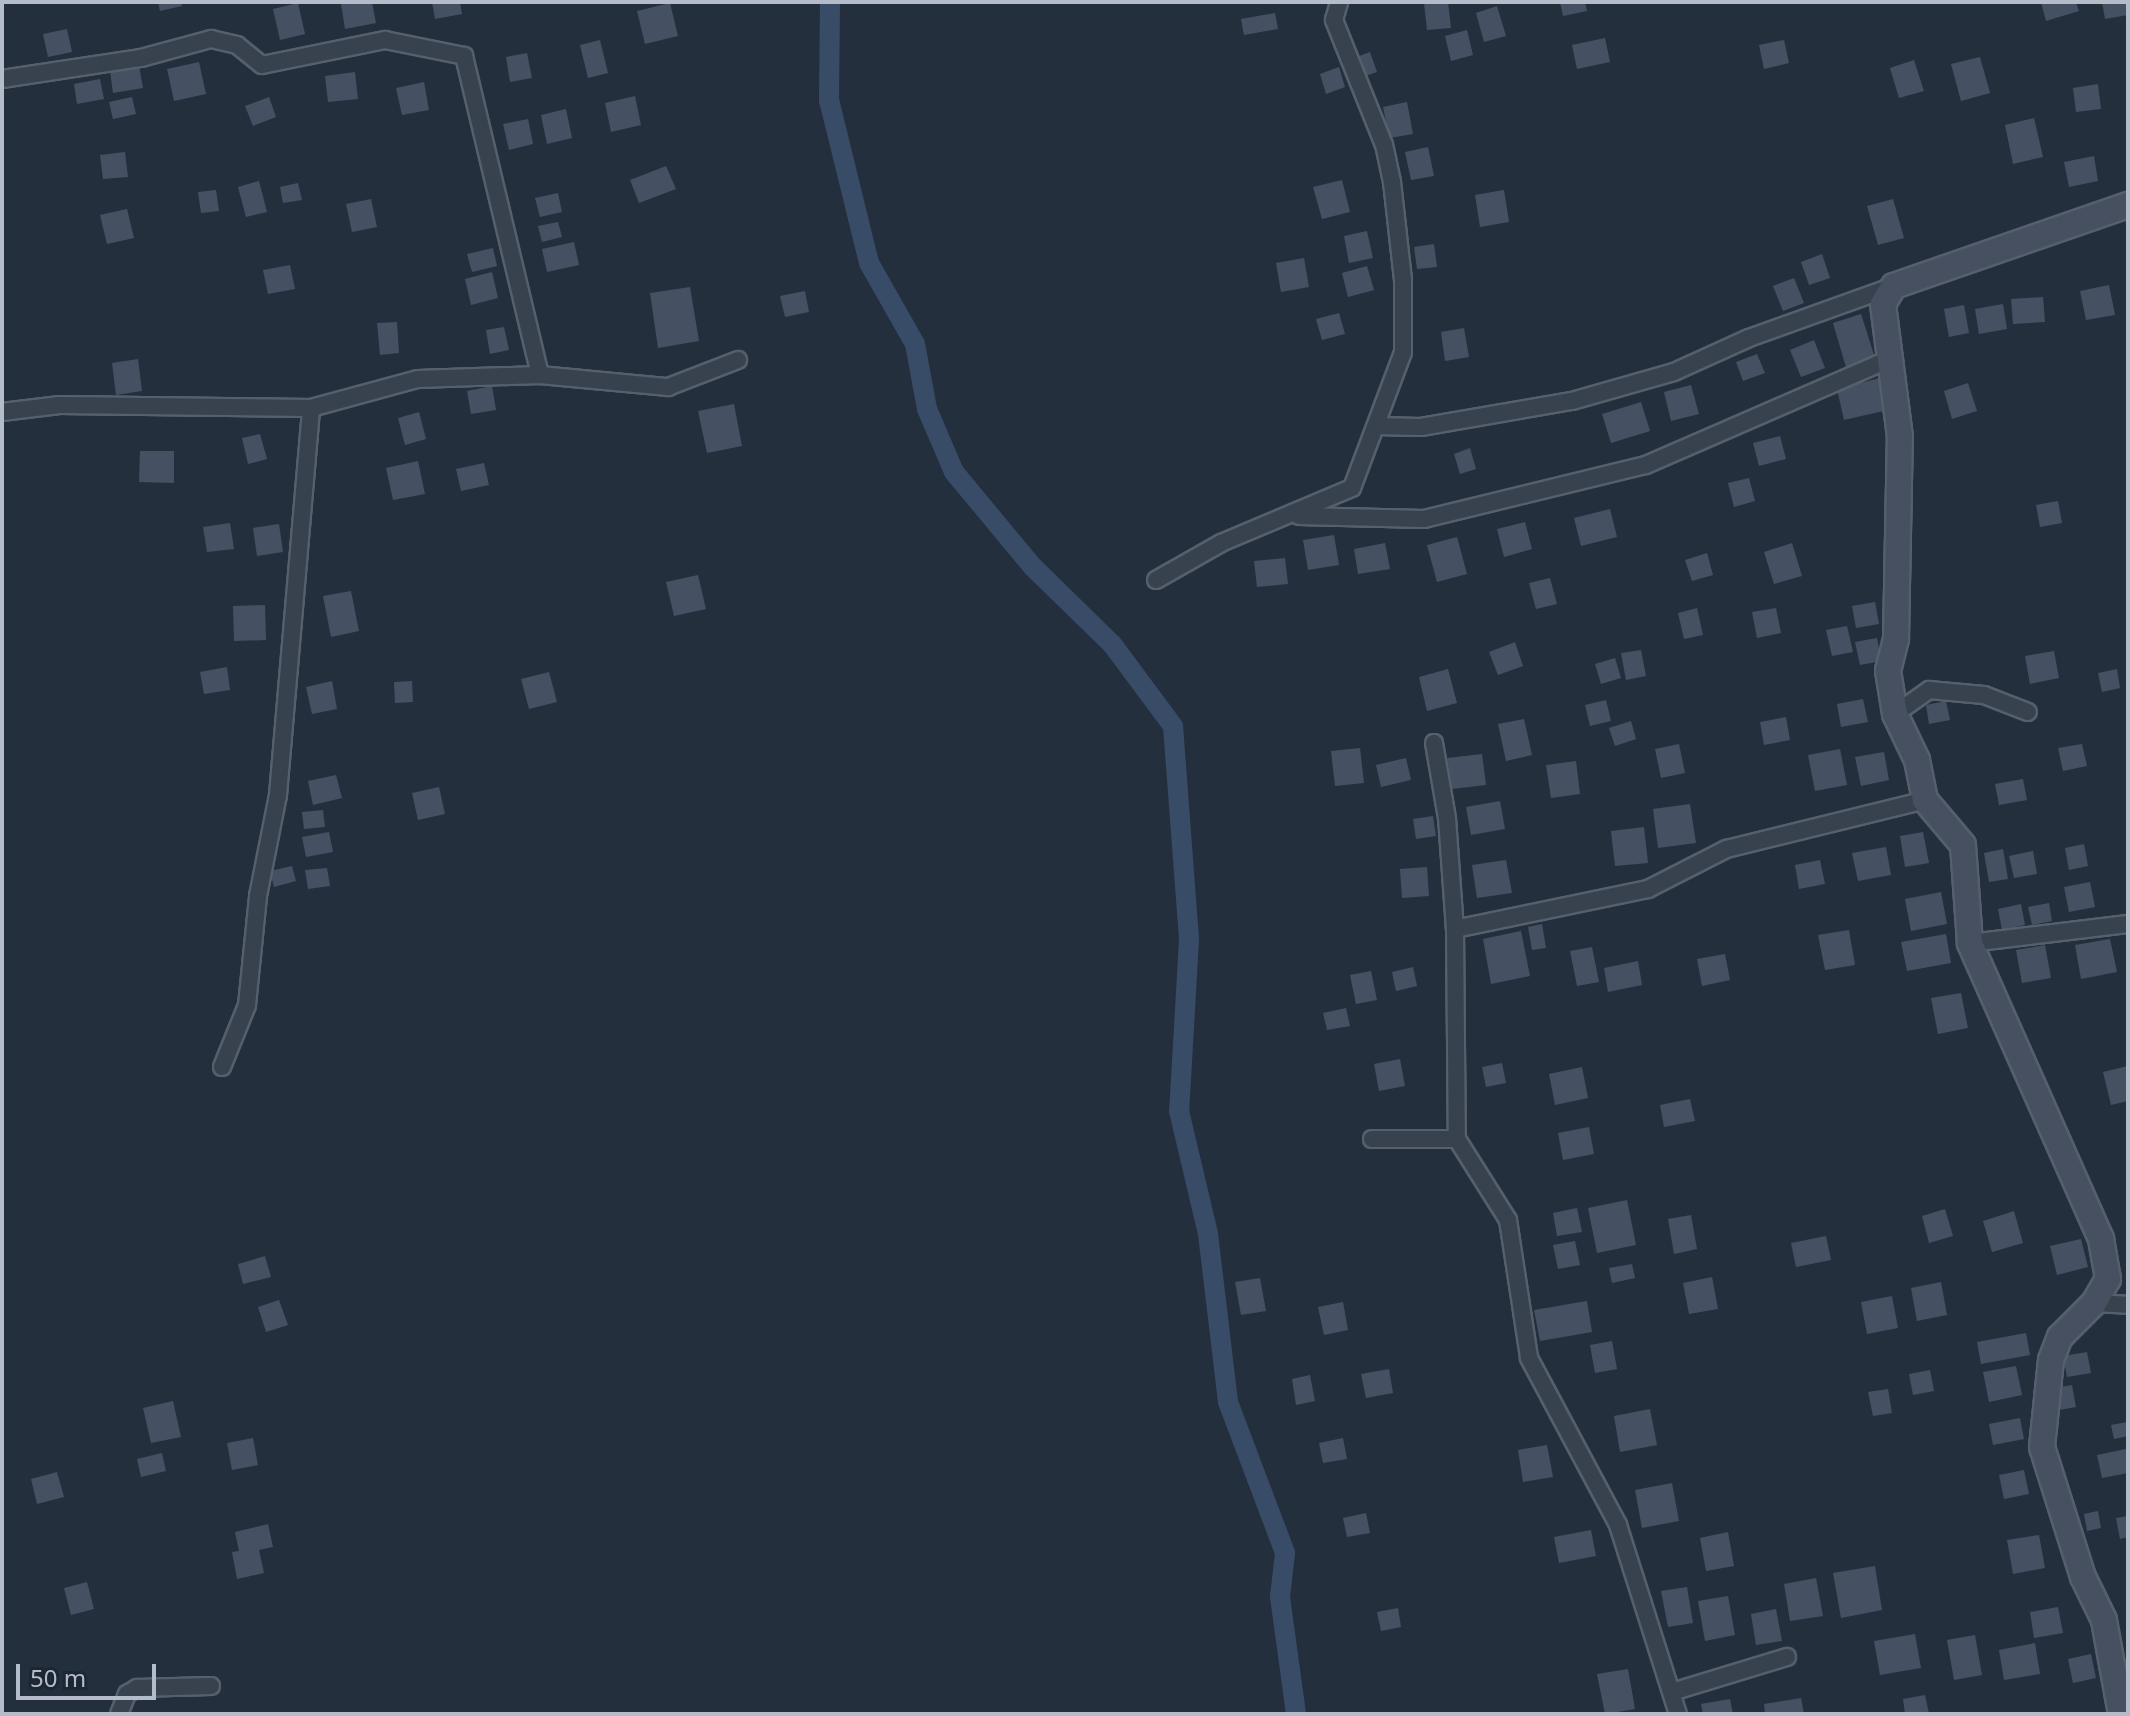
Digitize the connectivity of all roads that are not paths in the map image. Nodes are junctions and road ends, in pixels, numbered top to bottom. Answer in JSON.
{"nodes":[{"id":1,"x":1339,"y":2,"type":"edge"},
{"id":2,"x":2,"y":79,"type":"edge"},
{"id":3,"x":2128,"y":205,"type":"edge"},
{"id":4,"x":1894,"y":286,"type":"junction"},
{"id":5,"x":1892,"y":358,"type":"junction"},
{"id":6,"x":738,"y":360,"type":"dead end"},
{"id":7,"x":540,"y":375,"type":"junction"},
{"id":8,"x":311,"y":408,"type":"junction"},
{"id":9,"x":2,"y":412,"type":"edge"},
{"id":10,"x":1376,"y":426,"type":"junction"},
{"id":11,"x":1296,"y":516,"type":"junction"},
{"id":12,"x":1156,"y":580,"type":"dead end"},
{"id":13,"x":2028,"y":712,"type":"dead end"},
{"id":14,"x":1895,"y":714,"type":"junction"},
{"id":15,"x":1434,"y":743,"type":"dead end"},
{"id":16,"x":1925,"y":800,"type":"junction"},
{"id":17,"x":2128,"y":924,"type":"edge"},
{"id":18,"x":1455,"y":929,"type":"junction"},
{"id":19,"x":1970,"y":943,"type":"junction"},
{"id":20,"x":222,"y":1067,"type":"dead end"},
{"id":21,"x":1372,"y":1139,"type":"dead end"},
{"id":22,"x":1457,"y":1139,"type":"junction"},
{"id":23,"x":2094,"y":1303,"type":"junction"},
{"id":24,"x":2128,"y":1305,"type":"edge"},
{"id":25,"x":1787,"y":1657,"type":"dead end"},
{"id":26,"x":211,"y":1686,"type":"dead end"},
{"id":27,"x":1675,"y":1691,"type":"junction"},
{"id":28,"x":119,"y":1714,"type":"edge"},
{"id":29,"x":1678,"y":1714,"type":"edge"},
{"id":30,"x":2121,"y":1714,"type":"edge"}],
"edges":[{"from":1,"to":10,"type":"street"},
{"from":2,"to":7,"type":"street"},
{"from":3,"to":4,"type":"street"},
{"from":4,"to":5,"type":"street"},
{"from":4,"to":10,"type":"street"},
{"from":5,"to":11,"type":"street"},
{"from":5,"to":14,"type":"street"},
{"from":6,"to":7,"type":"street"},
{"from":7,"to":8,"type":"street"},
{"from":8,"to":9,"type":"street"},
{"from":8,"to":20,"type":"street"},
{"from":10,"to":11,"type":"street"},
{"from":11,"to":12,"type":"street"},
{"from":13,"to":14,"type":"street"},
{"from":14,"to":16,"type":"street"},
{"from":15,"to":18,"type":"street"},
{"from":16,"to":18,"type":"street"},
{"from":16,"to":19,"type":"street"},
{"from":17,"to":19,"type":"street"},
{"from":18,"to":22,"type":"street"},
{"from":19,"to":23,"type":"street"},
{"from":21,"to":22,"type":"street"},
{"from":22,"to":27,"type":"street"},
{"from":23,"to":24,"type":"street"},
{"from":23,"to":30,"type":"street"},
{"from":25,"to":27,"type":"street"},
{"from":26,"to":28,"type":"street"},
{"from":27,"to":29,"type":"street"}]}
